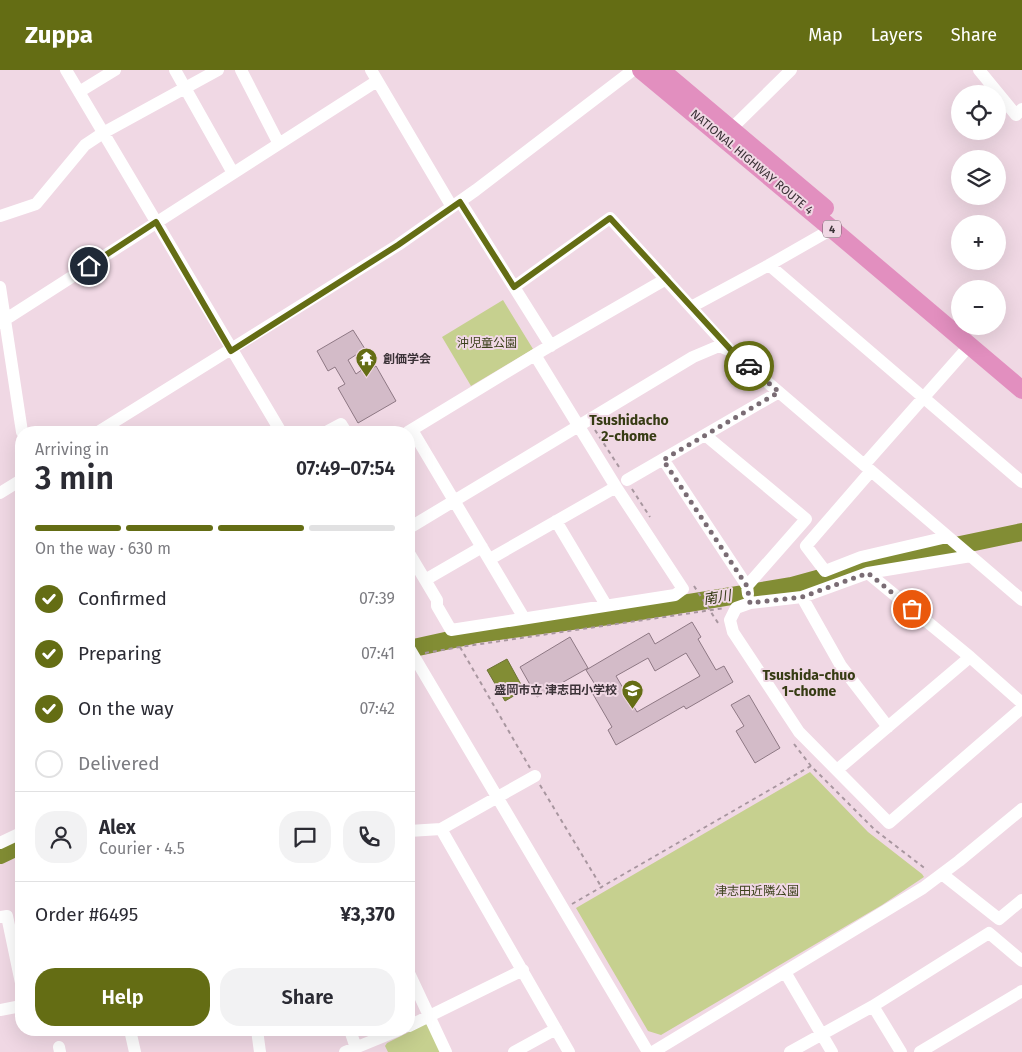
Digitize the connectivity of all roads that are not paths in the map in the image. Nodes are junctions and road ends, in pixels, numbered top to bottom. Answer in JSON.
{"nodes":[{"id":1,"x":66,"y":70,"type":"edge"},
{"id":2,"x":115,"y":70,"type":"edge"},
{"id":3,"x":175,"y":70,"type":"edge"},
{"id":4,"x":218,"y":70,"type":"edge"},
{"id":5,"x":241,"y":70,"type":"edge"},
{"id":6,"x":633,"y":70,"type":"edge"},
{"id":7,"x":641,"y":70,"type":"edge"},
{"id":8,"x":661,"y":70,"type":"edge"},
{"id":9,"x":792,"y":70,"type":"edge"},
{"id":10,"x":979,"y":70,"type":"edge"},
{"id":11,"x":374,"y":75,"type":"edge"},
{"id":12,"x":184,"y":88,"type":"junction"},
{"id":13,"x":79,"y":92,"type":"junction"},
{"id":14,"x":1022,"y":109,"type":"edge"},
{"id":15,"x":732,"y":128,"type":"junction"},
{"id":16,"x":103,"y":133,"type":"junction"},
{"id":17,"x":279,"y":144,"type":"junction"},
{"id":18,"x":233,"y":173,"type":"junction"},
{"id":19,"x":456,"y":204,"type":"junction"},
{"id":20,"x":0,"y":216,"type":"edge"},
{"id":21,"x":156,"y":222,"type":"junction"},
{"id":22,"x":832,"y":228,"type":"junction"},
{"id":23,"x":769,"y":265,"type":"junction"},
{"id":24,"x":666,"y":279,"type":"junction"},
{"id":25,"x":0,"y":287,"type":"edge"},
{"id":26,"x":514,"y":287,"type":"junction"},
{"id":27,"x":691,"y":307,"type":"junction"},
{"id":28,"x":951,"y":314,"type":"edge"},
{"id":29,"x":3,"y":321,"type":"edge"},
{"id":30,"x":976,"y":335,"type":"edge"},
{"id":31,"x":970,"y":345,"type":"junction"},
{"id":32,"x":551,"y":346,"type":"junction"},
{"id":33,"x":731,"y":350,"type":"junction"},
{"id":34,"x":231,"y":351,"type":"junction"},
{"id":35,"x":534,"y":355,"type":"junction"},
{"id":36,"x":1022,"y":374,"type":"edge"},
{"id":37,"x":1022,"y":390,"type":"edge"},
{"id":38,"x":779,"y":392,"type":"junction"},
{"id":39,"x":924,"y":397,"type":"junction"},
{"id":40,"x":584,"y":423,"type":"junction"},
{"id":41,"x":21,"y":426,"type":"edge"},
{"id":42,"x":108,"y":426,"type":"edge"},
{"id":43,"x":277,"y":426,"type":"edge"},
{"id":44,"x":415,"y":428,"type":"edge"},
{"id":45,"x":705,"y":435,"type":"junction"},
{"id":46,"x":415,"y":439,"type":"edge"},
{"id":47,"x":663,"y":460,"type":"junction"},
{"id":48,"x":868,"y":468,"type":"junction"},
{"id":49,"x":1022,"y":482,"type":"edge"},
{"id":50,"x":15,"y":483,"type":"edge"},
{"id":51,"x":622,"y":484,"type":"junction"},
{"id":52,"x":0,"y":492,"type":"edge"},
{"id":53,"x":454,"y":500,"type":"junction"},
{"id":54,"x":556,"y":521,"type":"junction"},
{"id":55,"x":415,"y":524,"type":"edge"},
{"id":56,"x":796,"y":530,"type":"junction"},
{"id":57,"x":947,"y":537,"type":"junction"},
{"id":58,"x":806,"y":546,"type":"junction"},
{"id":59,"x":482,"y":547,"type":"junction"},
{"id":60,"x":970,"y":556,"type":"junction"},
{"id":61,"x":490,"y":559,"type":"junction"},
{"id":62,"x":415,"y":563,"type":"edge"},
{"id":63,"x":868,"y":573,"type":"junction"},
{"id":64,"x":425,"y":580,"type":"junction"},
{"id":65,"x":748,"y":595,"type":"junction"},
{"id":66,"x":802,"y":597,"type":"junction"},
{"id":67,"x":1022,"y":600,"type":"edge"},
{"id":68,"x":606,"y":605,"type":"junction"},
{"id":69,"x":524,"y":618,"type":"junction"},
{"id":70,"x":970,"y":657,"type":"junction"},
{"id":71,"x":415,"y":662,"type":"edge"},
{"id":72,"x":1022,"y":703,"type":"edge"},
{"id":73,"x":1022,"y":708,"type":"edge"},
{"id":74,"x":888,"y":727,"type":"junction"},
{"id":75,"x":837,"y":770,"type":"junction"},
{"id":76,"x":535,"y":776,"type":"dead end"},
{"id":77,"x":497,"y":797,"type":"junction"},
{"id":78,"x":1022,"y":809,"type":"edge"},
{"id":79,"x":441,"y":829,"type":"junction"},
{"id":80,"x":415,"y":831,"type":"edge"},
{"id":81,"x":15,"y":836,"type":"edge"},
{"id":82,"x":0,"y":843,"type":"edge"},
{"id":83,"x":939,"y":876,"type":"junction"},
{"id":84,"x":1022,"y":900,"type":"edge"},
{"id":85,"x":0,"y":917,"type":"edge"},
{"id":86,"x":15,"y":954,"type":"edge"},
{"id":87,"x":1022,"y":961,"type":"edge"},
{"id":88,"x":522,"y":970,"type":"junction"},
{"id":89,"x":785,"y":972,"type":"junction"},
{"id":90,"x":415,"y":986,"type":"edge"},
{"id":91,"x":1022,"y":991,"type":"edge"},
{"id":92,"x":873,"y":1006,"type":"junction"},
{"id":93,"x":15,"y":1007,"type":"edge"},
{"id":94,"x":0,"y":1010,"type":"edge"},
{"id":95,"x":429,"y":1017,"type":"junction"},
{"id":96,"x":415,"y":1023,"type":"edge"},
{"id":97,"x":556,"y":1028,"type":"junction"},
{"id":98,"x":821,"y":1034,"type":"junction"},
{"id":99,"x":131,"y":1036,"type":"edge"},
{"id":100,"x":259,"y":1036,"type":"edge"},
{"id":101,"x":350,"y":1036,"type":"edge"},
{"id":102,"x":391,"y":1036,"type":"edge"},
{"id":103,"x":377,"y":1047,"type":"edge"},
{"id":104,"x":350,"y":1050,"type":"edge"},
{"id":105,"x":135,"y":1052,"type":"edge"},
{"id":106,"x":260,"y":1052,"type":"edge"},
{"id":107,"x":446,"y":1052,"type":"edge"},
{"id":108,"x":514,"y":1052,"type":"edge"},
{"id":109,"x":570,"y":1052,"type":"edge"},
{"id":110,"x":648,"y":1052,"type":"edge"},
{"id":111,"x":653,"y":1052,"type":"edge"},
{"id":112,"x":790,"y":1052,"type":"edge"},
{"id":113,"x":832,"y":1052,"type":"edge"},
{"id":114,"x":901,"y":1052,"type":"edge"},
{"id":115,"x":920,"y":1052,"type":"edge"}],
"edges":[{"from":1,"to":13,"type":"street"},
{"from":2,"to":13,"type":"street"},
{"from":3,"to":12,"type":"street"},
{"from":4,"to":12,"type":"street"},
{"from":5,"to":17,"type":"street"},
{"from":6,"to":19,"type":"street"},
{"from":7,"to":22,"type":"highway","name":"NATIONAL HIGHWAY ROUTE 4","number":"4"},
{"from":8,"to":15,"type":"highway","name":"NATIONAL HIGHWAY ROUTE 4","number":"4"},
{"from":9,"to":15,"type":"street"},
{"from":10,"to":14,"type":"street"},
{"from":11,"to":17,"type":"street"},
{"from":11,"to":19,"type":"street"},
{"from":12,"to":16,"type":"street"},
{"from":12,"to":18,"type":"street"},
{"from":13,"to":16,"type":"street"},
{"from":15,"to":28,"type":"highway","name":"NATIONAL HIGHWAY ROUTE 4","number":"4"},
{"from":16,"to":20,"type":"street"},
{"from":16,"to":21,"type":"street"},
{"from":17,"to":18,"type":"street"},
{"from":18,"to":21,"type":"street"},
{"from":19,"to":26,"type":"street"},
{"from":19,"to":34,"type":"street"},
{"from":21,"to":29,"type":"street"},
{"from":21,"to":34,"type":"street"},
{"from":22,"to":23,"type":"street"},
{"from":22,"to":31,"type":"highway","name":"NATIONAL HIGHWAY ROUTE 4","number":"4"},
{"from":23,"to":27,"type":"street"},
{"from":23,"to":39,"type":"street"},
{"from":24,"to":26,"type":"street"},
{"from":24,"to":27,"type":"street"},
{"from":24,"to":32,"type":"street"},
{"from":25,"to":29,"type":"street"},
{"from":26,"to":32,"type":"street"},
{"from":27,"to":33,"type":"street"},
{"from":29,"to":41,"type":"street"},
{"from":30,"to":36,"type":"highway"},
{"from":31,"to":37,"type":"highway","name":"NATIONAL HIGHWAY ROUTE 4","number":"4"},
{"from":31,"to":39,"type":"street"},
{"from":32,"to":35,"type":"street"},
{"from":33,"to":38,"type":"street"},
{"from":33,"to":40,"type":"street"},
{"from":34,"to":42,"type":"street"},
{"from":34,"to":43,"type":"street"},
{"from":35,"to":40,"type":"street"},
{"from":35,"to":44,"type":"street"},
{"from":38,"to":45,"type":"street"},
{"from":38,"to":48,"type":"street"},
{"from":39,"to":48,"type":"street"},
{"from":39,"to":49,"type":"street"},
{"from":40,"to":51,"type":"street"},
{"from":40,"to":53,"type":"street"},
{"from":45,"to":47,"type":"street"},
{"from":45,"to":56,"type":"street"},
{"from":46,"to":53,"type":"street"},
{"from":47,"to":51,"type":"street"},
{"from":47,"to":65,"type":"street"},
{"from":48,"to":57,"type":"street"},
{"from":48,"to":58,"type":"street"},
{"from":50,"to":52,"type":"street"},
{"from":51,"to":54,"type":"street"},
{"from":51,"to":68,"type":"street"},
{"from":53,"to":55,"type":"street"},
{"from":53,"to":59,"type":"street"},
{"from":54,"to":61,"type":"street"},
{"from":54,"to":68,"type":"street"},
{"from":56,"to":58,"type":"street"},
{"from":56,"to":65,"type":"street"},
{"from":57,"to":58,"type":"street"},
{"from":57,"to":60,"type":"street"},
{"from":59,"to":61,"type":"street"},
{"from":59,"to":64,"type":"street"},
{"from":60,"to":63,"type":"street"},
{"from":60,"to":67,"type":"street"},
{"from":61,"to":69,"type":"street"},
{"from":62,"to":64,"type":"street"},
{"from":63,"to":66,"type":"street"},
{"from":63,"to":70,"type":"street"},
{"from":64,"to":69,"type":"street"},
{"from":65,"to":66,"type":"street"},
{"from":65,"to":75,"type":"street"},
{"from":66,"to":74,"type":"street"},
{"from":68,"to":69,"type":"street"},
{"from":70,"to":72,"type":"street"},
{"from":70,"to":74,"type":"street"},
{"from":71,"to":77,"type":"street"},
{"from":73,"to":75,"type":"street"},
{"from":74,"to":75,"type":"street"},
{"from":76,"to":77,"type":"street"},
{"from":77,"to":79,"type":"street"},
{"from":77,"to":110,"type":"street"},
{"from":78,"to":83,"type":"street"},
{"from":79,"to":80,"type":"street"},
{"from":79,"to":88,"type":"street"},
{"from":81,"to":82,"type":"street"},
{"from":83,"to":84,"type":"street"},
{"from":83,"to":89,"type":"street"},
{"from":85,"to":86,"type":"street"},
{"from":87,"to":92,"type":"street"},
{"from":88,"to":95,"type":"street"},
{"from":88,"to":97,"type":"street"},
{"from":89,"to":98,"type":"street"},
{"from":89,"to":111,"type":"street"},
{"from":90,"to":95,"type":"street"},
{"from":91,"to":115,"type":"street"},
{"from":92,"to":98,"type":"street"},
{"from":92,"to":114,"type":"street"},
{"from":93,"to":94,"type":"street"},
{"from":95,"to":96,"type":"street"},
{"from":95,"to":107,"type":"street"},
{"from":97,"to":108,"type":"street"},
{"from":97,"to":109,"type":"street"},
{"from":98,"to":112,"type":"street"},
{"from":98,"to":113,"type":"street"},
{"from":99,"to":105,"type":"street"},
{"from":100,"to":106,"type":"street"},
{"from":101,"to":104,"type":"street"},
{"from":102,"to":103,"type":"street"},
{"from":103,"to":104,"type":"street"}]}
